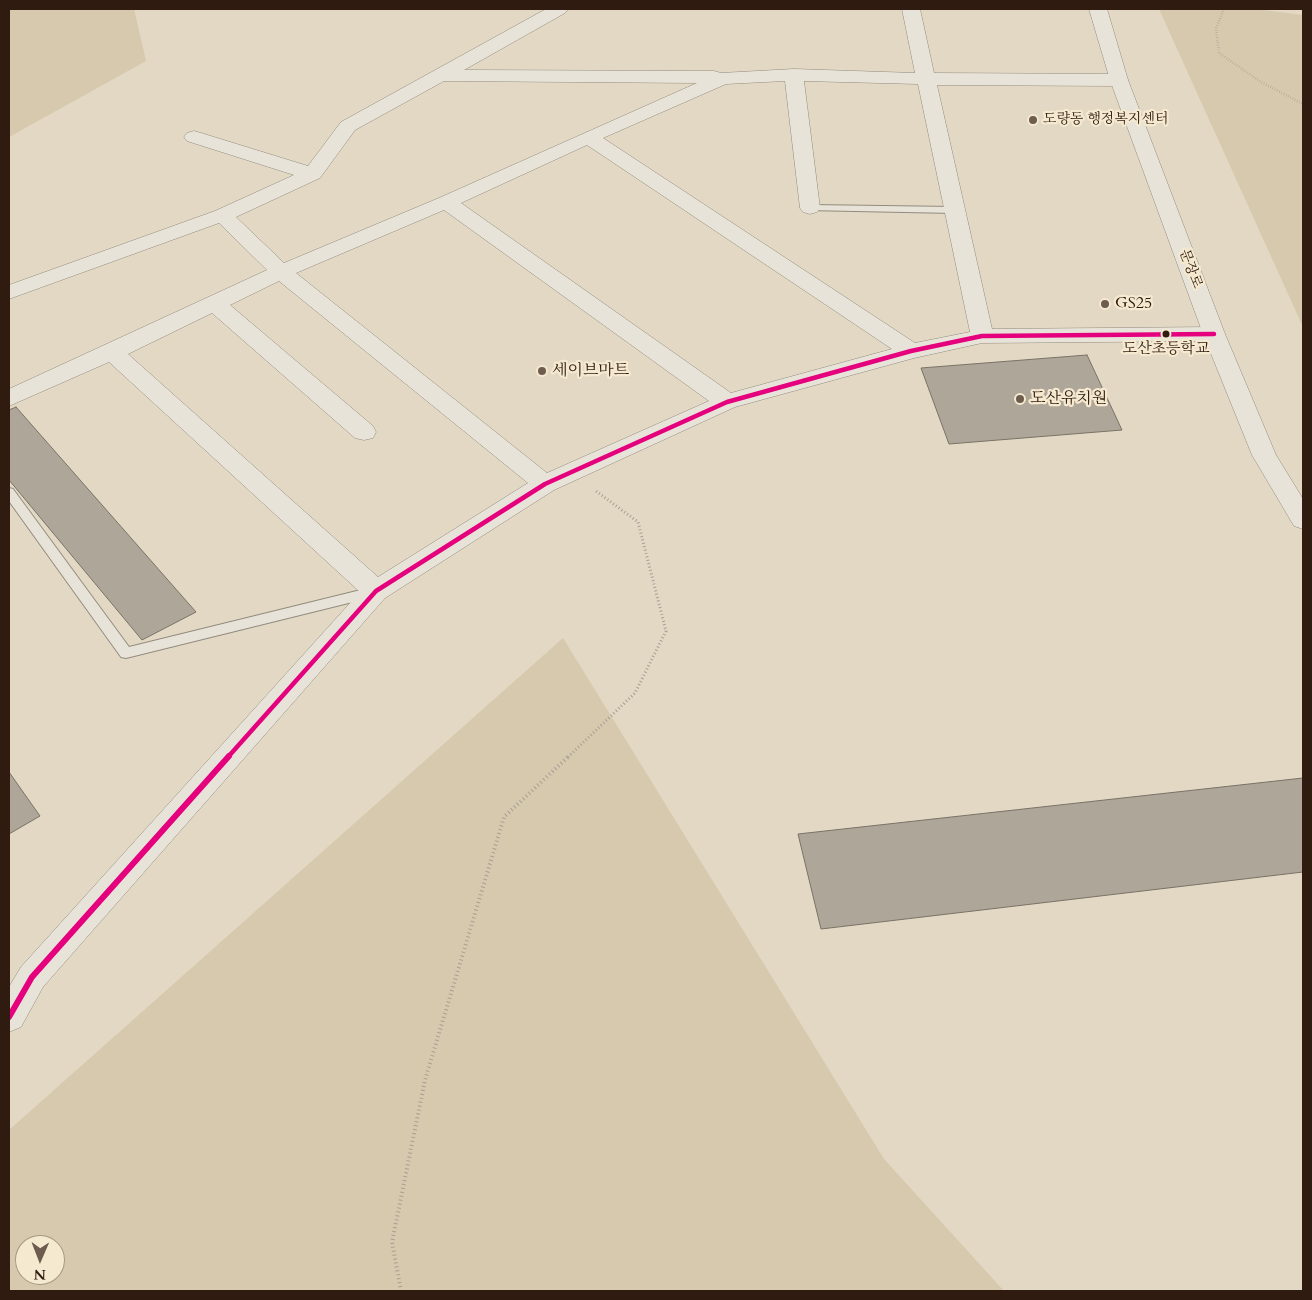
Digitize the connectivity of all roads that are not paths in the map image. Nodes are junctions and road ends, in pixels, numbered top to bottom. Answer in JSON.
{"nodes":[{"id":1,"x":559,"y":9,"type":"edge"},
{"id":2,"x":912,"y":9,"type":"edge"},
{"id":3,"x":1098,"y":9,"type":"edge"},
{"id":4,"x":442,"y":75,"type":"junction"},
{"id":5,"x":794,"y":75,"type":"junction"},
{"id":6,"x":722,"y":78,"type":"junction"},
{"id":7,"x":926,"y":79,"type":"junction"},
{"id":8,"x":1119,"y":80,"type":"junction"},
{"id":9,"x":194,"y":137,"type":"dead end"},
{"id":10,"x":588,"y":137,"type":"junction"},
{"id":11,"x":313,"y":174,"type":"junction"},
{"id":12,"x":446,"y":202,"type":"junction"},
{"id":13,"x":810,"y":208,"type":"joint"},
{"id":14,"x":954,"y":210,"type":"junction"},
{"id":15,"x":222,"y":215,"type":"junction"},
{"id":16,"x":281,"y":272,"type":"junction"},
{"id":17,"x":9,"y":292,"type":"edge"},
{"id":18,"x":214,"y":303,"type":"junction"},
{"id":19,"x":1214,"y":334,"type":"junction"},
{"id":20,"x":982,"y":336,"type":"junction"},
{"id":21,"x":912,"y":351,"type":"junction"},
{"id":22,"x":112,"y":352,"type":"junction"},
{"id":23,"x":9,"y":398,"type":"edge"},
{"id":24,"x":727,"y":402,"type":"junction"},
{"id":25,"x":364,"y":432,"type":"dead end"},
{"id":26,"x":545,"y":484,"type":"junction"},
{"id":27,"x":9,"y":492,"type":"edge"},
{"id":28,"x":1303,"y":520,"type":"edge"},
{"id":29,"x":376,"y":591,"type":"junction"},
{"id":30,"x":9,"y":1017,"type":"edge"}],
"edges":[{"from":1,"to":4,"type":"street"},
{"from":2,"to":7,"type":"street"},
{"from":3,"to":8,"type":"street","name":"문장로"},
{"from":4,"to":6,"type":"street"},
{"from":4,"to":11,"type":"street"},
{"from":5,"to":6,"type":"street"},
{"from":5,"to":7,"type":"street"},
{"from":5,"to":13,"type":"street"},
{"from":6,"to":10,"type":"street"},
{"from":7,"to":8,"type":"street"},
{"from":7,"to":14,"type":"street"},
{"from":8,"to":19,"type":"street","name":"문장로"},
{"from":9,"to":11,"type":"street"},
{"from":10,"to":12,"type":"street"},
{"from":10,"to":21,"type":"street"},
{"from":11,"to":15,"type":"street"},
{"from":12,"to":16,"type":"street"},
{"from":12,"to":24,"type":"street"},
{"from":13,"to":14,"type":"lane"},
{"from":14,"to":20,"type":"street"},
{"from":15,"to":16,"type":"street"},
{"from":15,"to":17,"type":"street"},
{"from":16,"to":18,"type":"street"},
{"from":16,"to":26,"type":"street"},
{"from":18,"to":22,"type":"street"},
{"from":18,"to":25,"type":"street"},
{"from":19,"to":20,"type":"street"},
{"from":19,"to":28,"type":"street","name":"문장로"},
{"from":20,"to":21,"type":"street"},
{"from":21,"to":24,"type":"street"},
{"from":22,"to":23,"type":"street"},
{"from":22,"to":29,"type":"street"},
{"from":24,"to":26,"type":"street"},
{"from":26,"to":29,"type":"street"},
{"from":27,"to":29,"type":"lane"},
{"from":29,"to":30,"type":"street"}]}
